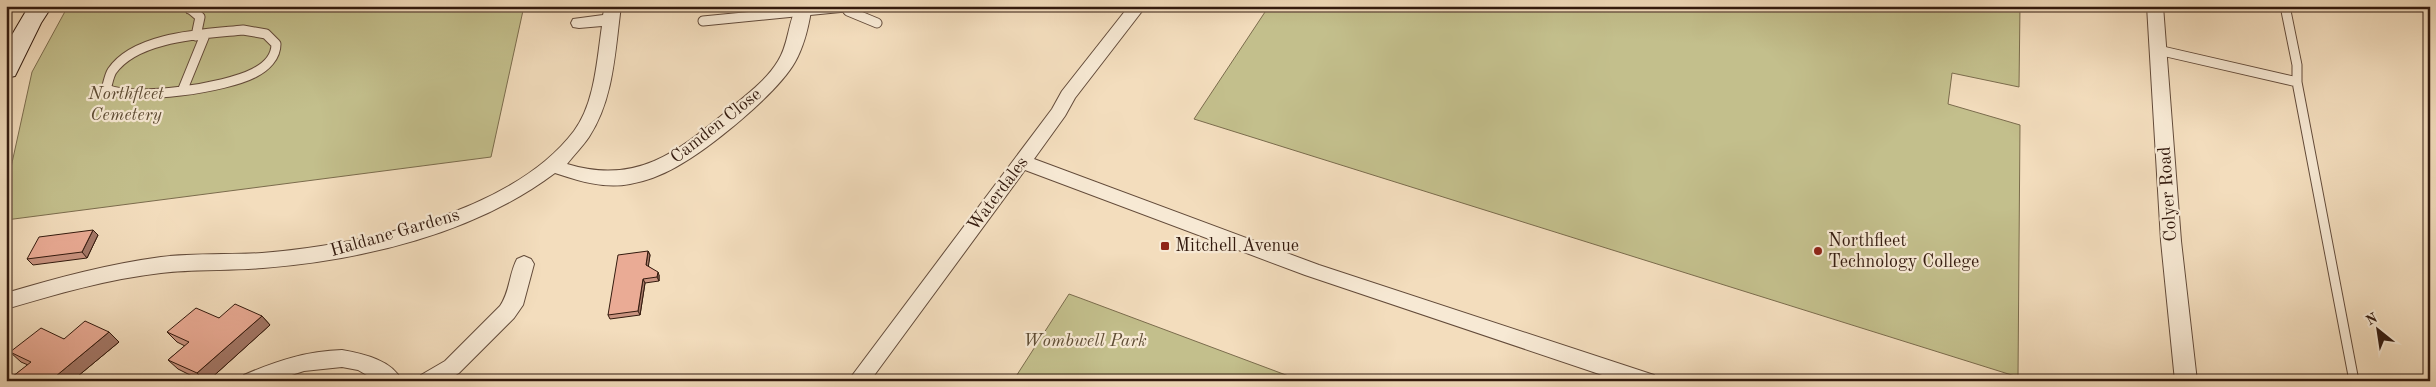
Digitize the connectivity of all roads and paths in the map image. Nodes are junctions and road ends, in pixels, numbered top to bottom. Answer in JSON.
{"nodes":[{"id":1,"x":41,"y":6,"type":"edge"},
{"id":2,"x":1138,"y":6,"type":"edge"},
{"id":3,"x":2155,"y":6,"type":"edge"},
{"id":4,"x":2285,"y":6,"type":"edge"},
{"id":5,"x":192,"y":7,"type":"edge"},
{"id":6,"x":845,"y":7,"type":"edge"},
{"id":7,"x":803,"y":11,"type":"junction"},
{"id":8,"x":612,"y":13,"type":"edge"},
{"id":9,"x":703,"y":21,"type":"dead end"},
{"id":10,"x":579,"y":22,"type":"dead end"},
{"id":11,"x":877,"y":22,"type":"dead end"},
{"id":12,"x":205,"y":34,"type":"junction"},
{"id":13,"x":196,"y":36,"type":"junction"},
{"id":14,"x":2158,"y":50,"type":"junction"},
{"id":15,"x":6,"y":70,"type":"edge"},
{"id":16,"x":2297,"y":82,"type":"junction"},
{"id":17,"x":182,"y":89,"type":"junction"},
{"id":18,"x":1022,"y":162,"type":"junction"},
{"id":19,"x":553,"y":166,"type":"junction"},
{"id":20,"x":524,"y":264,"type":"dead end"},
{"id":21,"x":6,"y":301,"type":"edge"},
{"id":22,"x":250,"y":381,"type":"edge"},
{"id":23,"x":392,"y":381,"type":"edge"},
{"id":24,"x":428,"y":381,"type":"edge"},
{"id":25,"x":858,"y":381,"type":"edge"},
{"id":26,"x":1647,"y":381,"type":"edge"},
{"id":27,"x":2186,"y":381,"type":"edge"},
{"id":28,"x":2354,"y":381,"type":"edge"}],
"edges":[{"from":1,"to":15,"type":"main road"},
{"from":2,"to":18,"type":"street","name":"Waterdales"},
{"from":3,"to":14,"type":"street","name":"Colyer Road"},
{"from":4,"to":16,"type":"lane"},
{"from":5,"to":13,"type":"lane"},
{"from":6,"to":7,"type":"lane"},
{"from":6,"to":11,"type":"lane"},
{"from":7,"to":9,"type":"lane"},
{"from":7,"to":19,"type":"street","name":"Camden Close"},
{"from":8,"to":10,"type":"street","name":"Haldane Gardens"},
{"from":8,"to":19,"type":"street","name":"Haldane Gardens"},
{"from":12,"to":13,"type":"lane"},
{"from":12,"to":17,"type":"lane"},
{"from":12,"to":17,"type":"lane"},
{"from":13,"to":17,"type":"lane"},
{"from":14,"to":16,"type":"lane"},
{"from":14,"to":27,"type":"street","name":"Colyer Road"},
{"from":16,"to":28,"type":"lane"},
{"from":18,"to":25,"type":"street","name":"Waterdales"},
{"from":18,"to":26,"type":"street"},
{"from":19,"to":21,"type":"street","name":"Haldane Gardens"},
{"from":20,"to":24,"type":"street"},
{"from":22,"to":23,"type":"street"}]}
